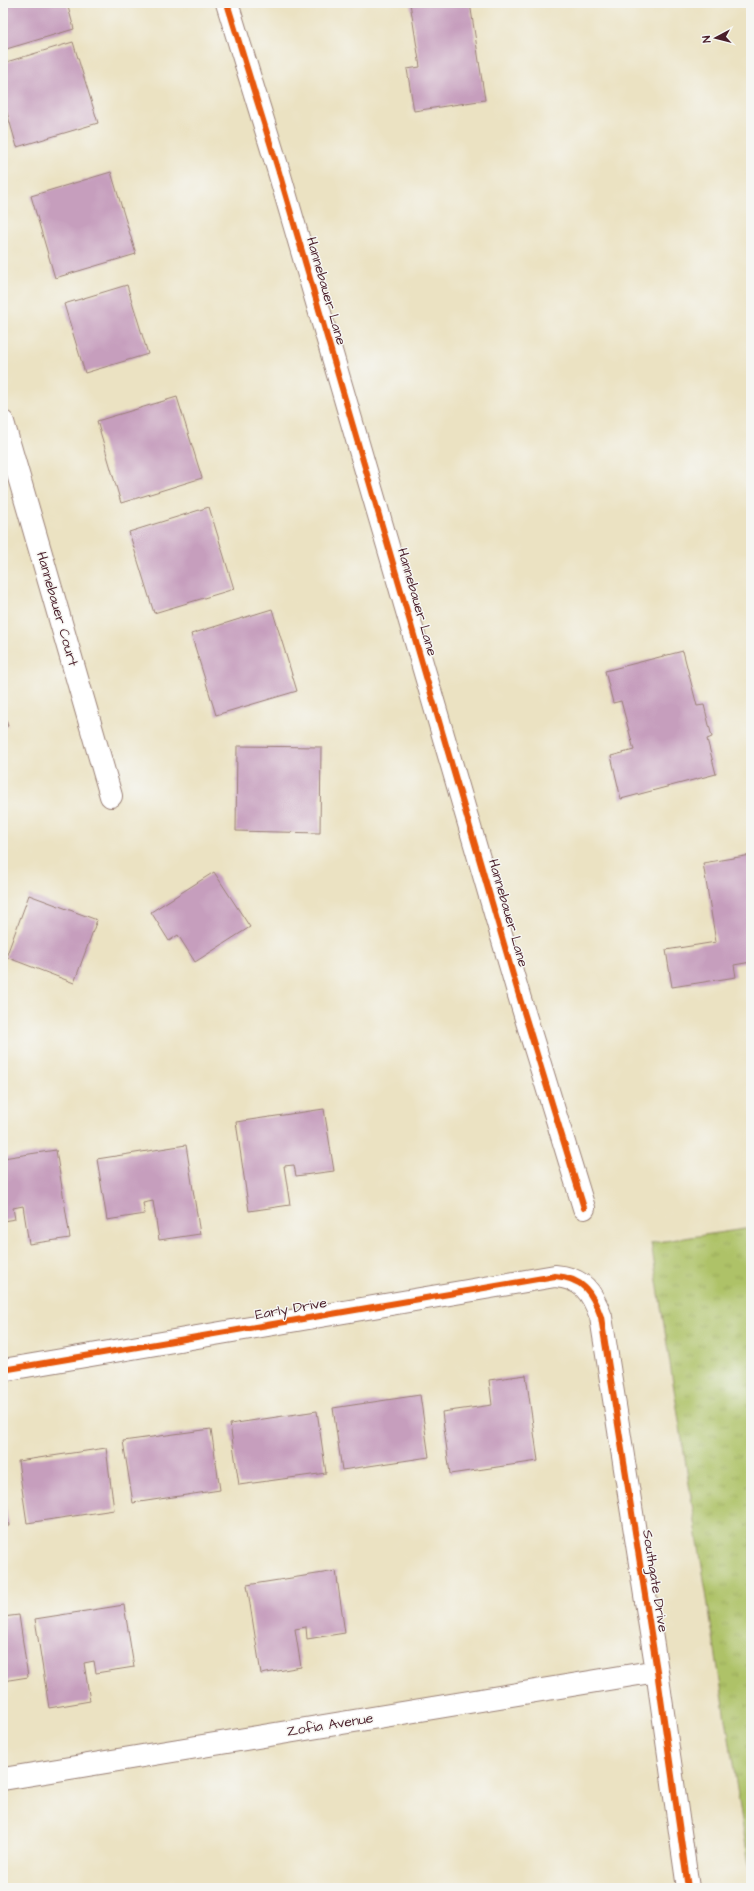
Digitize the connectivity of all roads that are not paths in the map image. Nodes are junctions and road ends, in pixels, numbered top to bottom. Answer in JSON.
{"nodes":[{"id":1,"x":227,"y":3,"type":"edge"},
{"id":2,"x":3,"y":422,"type":"edge"},
{"id":3,"x":111,"y":796,"type":"dead end"},
{"id":4,"x":584,"y":1208,"type":"dead end"},
{"id":5,"x":582,"y":1284,"type":"joint"},
{"id":6,"x":3,"y":1370,"type":"edge"},
{"id":7,"x":657,"y":1671,"type":"junction"},
{"id":8,"x":3,"y":1779,"type":"edge"},
{"id":9,"x":688,"y":1888,"type":"edge"}],
"edges":[{"from":1,"to":4,"type":"street","name":"Hannebauer Lane"},
{"from":2,"to":3,"type":"street","name":"Hannebauer Court"},
{"from":5,"to":6,"type":"street","name":"Early Drive"},
{"from":5,"to":7,"type":"street","name":"Southgate Drive"},
{"from":7,"to":8,"type":"street","name":"Zofia Avenue"},
{"from":7,"to":9,"type":"street","name":"Southgate Drive"}]}
